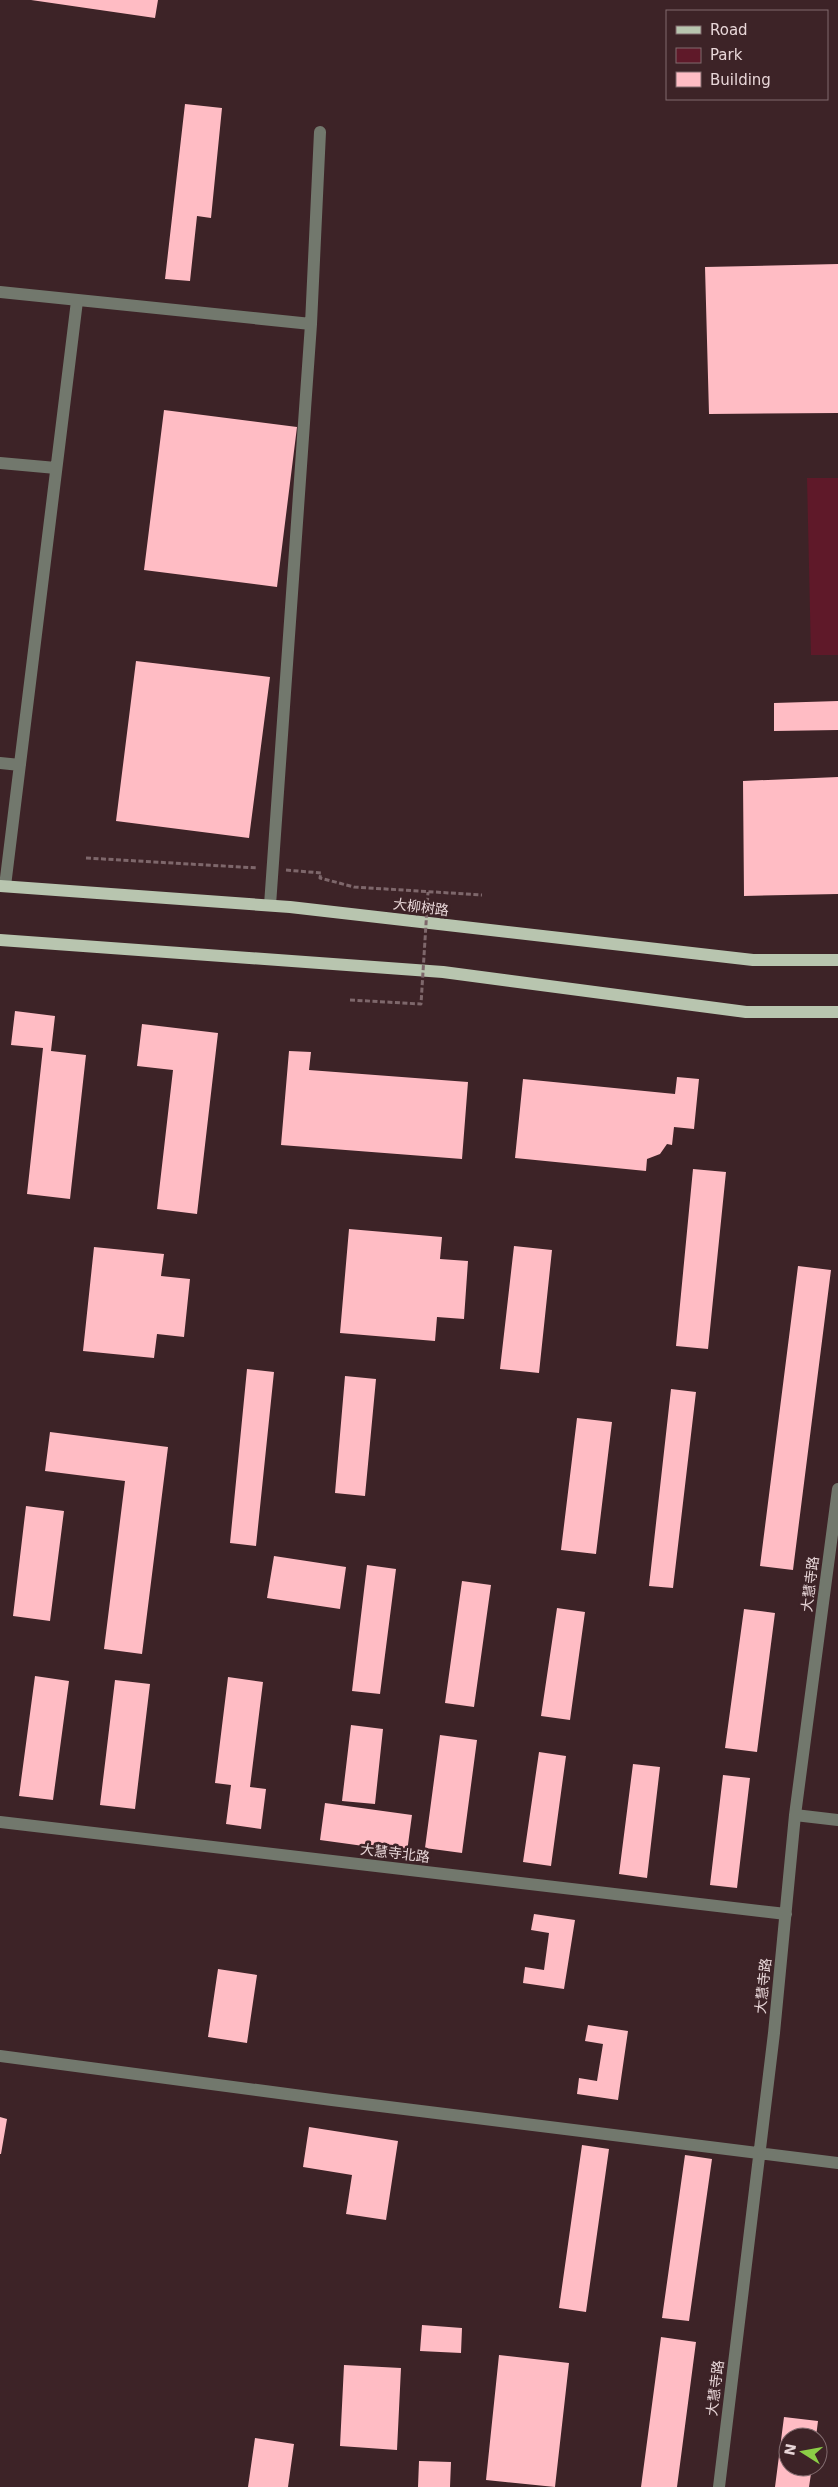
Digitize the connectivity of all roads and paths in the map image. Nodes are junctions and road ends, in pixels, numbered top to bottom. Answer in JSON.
{"nodes":[{"id":1,"x":320,"y":132,"type":"dead end"},
{"id":2,"x":0,"y":292,"type":"edge"},
{"id":3,"x":77,"y":301,"type":"junction"},
{"id":4,"x":311,"y":324,"type":"junction"},
{"id":5,"x":0,"y":463,"type":"edge"},
{"id":6,"x":56,"y":468,"type":"junction"},
{"id":7,"x":0,"y":763,"type":"edge"},
{"id":8,"x":20,"y":765,"type":"junction"},
{"id":9,"x":86,"y":858,"type":"dead end"},
{"id":10,"x":272,"y":869,"type":"junction"},
{"id":11,"x":2,"y":886,"type":"edge"},
{"id":12,"x":428,"y":892,"type":"junction"},
{"id":13,"x":482,"y":896,"type":"dead end"},
{"id":14,"x":270,"y":906,"type":"junction"},
{"id":15,"x":0,"y":940,"type":"edge"},
{"id":16,"x":838,"y":960,"type":"edge"},
{"id":17,"x":350,"y":1000,"type":"dead end"},
{"id":18,"x":838,"y":1012,"type":"edge"},
{"id":19,"x":838,"y":1489,"type":"edge"},
{"id":20,"x":796,"y":1815,"type":"junction"},
{"id":21,"x":838,"y":1820,"type":"edge"},
{"id":22,"x":0,"y":1822,"type":"edge"},
{"id":23,"x":786,"y":1914,"type":"junction"},
{"id":24,"x":0,"y":2056,"type":"edge"},
{"id":25,"x":758,"y":2154,"type":"junction"},
{"id":26,"x":838,"y":2163,"type":"edge"},
{"id":27,"x":719,"y":2487,"type":"edge"}],
"edges":[{"from":1,"to":4,"type":"street"},
{"from":2,"to":3,"type":"street"},
{"from":3,"to":4,"type":"street"},
{"from":3,"to":6,"type":"street"},
{"from":4,"to":10,"type":"street"},
{"from":5,"to":6,"type":"street"},
{"from":6,"to":8,"type":"street"},
{"from":7,"to":8,"type":"street"},
{"from":8,"to":11,"type":"street"},
{"from":9,"to":10,"type":"path"},
{"from":10,"to":12,"type":"path"},
{"from":10,"to":14,"type":"street"},
{"from":11,"to":14,"type":"main road","name":"大柳树路"},
{"from":12,"to":13,"type":"path"},
{"from":12,"to":17,"type":"path","bridge":true},
{"from":14,"to":16,"type":"main road","name":"大柳树路"},
{"from":15,"to":18,"type":"main road"},
{"from":19,"to":20,"type":"street","name":"大慧寺路"},
{"from":20,"to":21,"type":"street"},
{"from":20,"to":23,"type":"street","name":"大慧寺路"},
{"from":22,"to":23,"type":"street","name":"大慧寺北路"},
{"from":23,"to":25,"type":"street","name":"大慧寺路"},
{"from":24,"to":25,"type":"street"},
{"from":25,"to":26,"type":"street"},
{"from":25,"to":27,"type":"street","name":"大慧寺路"}]}
